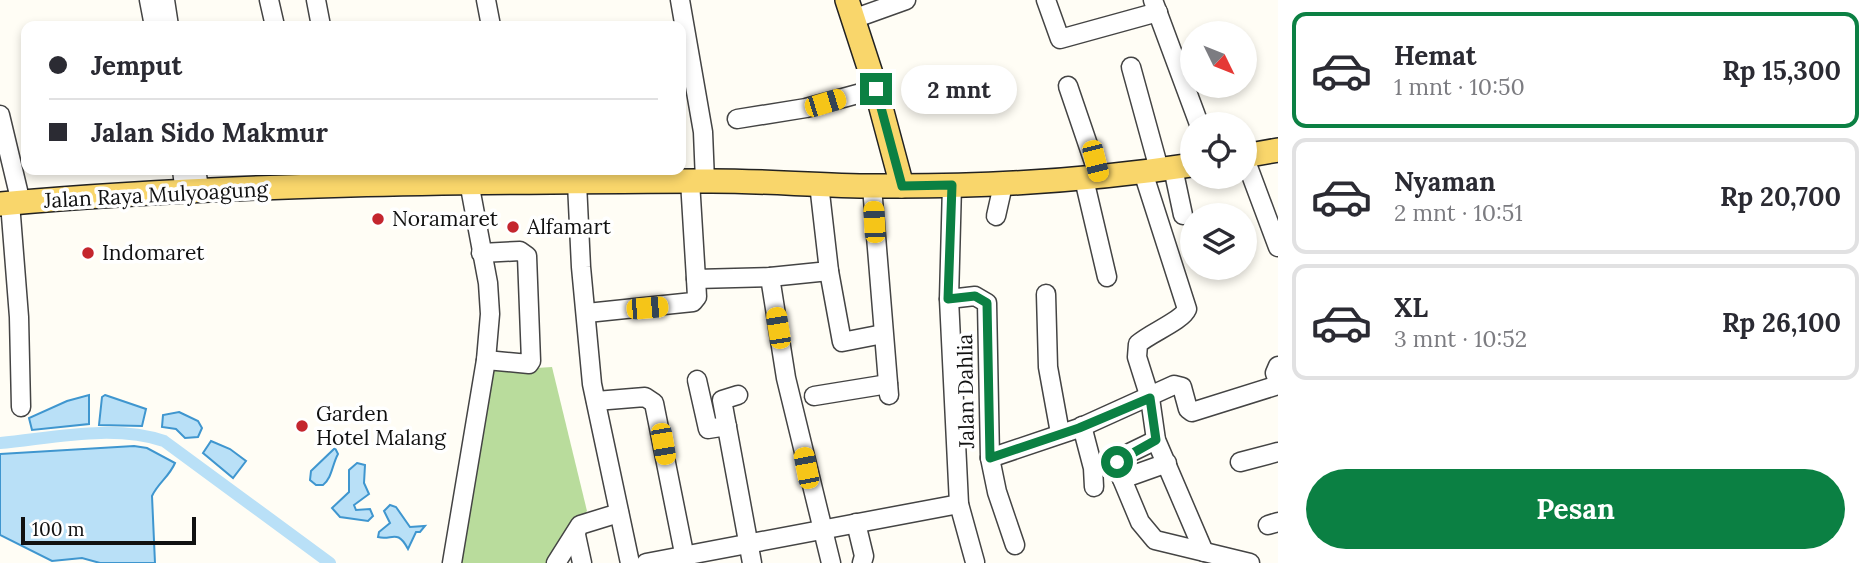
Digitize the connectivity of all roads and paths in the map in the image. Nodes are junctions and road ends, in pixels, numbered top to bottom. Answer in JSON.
{"nodes":[{"id":1,"x":149,"y":0,"type":"edge"},
{"id":2,"x":165,"y":0,"type":"edge"},
{"id":3,"x":269,"y":0,"type":"edge"},
{"id":4,"x":316,"y":0,"type":"edge"},
{"id":5,"x":485,"y":0,"type":"edge"},
{"id":6,"x":680,"y":0,"type":"edge"},
{"id":7,"x":906,"y":0,"type":"edge"},
{"id":8,"x":1046,"y":0,"type":"edge"},
{"id":9,"x":1155,"y":6,"type":"edge"},
{"id":10,"x":850,"y":10,"type":"edge"},
{"id":11,"x":153,"y":21,"type":"edge"},
{"id":12,"x":168,"y":21,"type":"edge"},
{"id":13,"x":274,"y":21,"type":"edge"},
{"id":14,"x":320,"y":21,"type":"edge"},
{"id":15,"x":490,"y":21,"type":"edge"},
{"id":16,"x":684,"y":21,"type":"edge"},
{"id":17,"x":686,"y":34,"type":"edge"},
{"id":18,"x":1130,"y":67,"type":"dead end"},
{"id":19,"x":1068,"y":86,"type":"dead end"},
{"id":20,"x":876,"y":89,"type":"junction"},
{"id":21,"x":1195,"y":112,"type":"edge"},
{"id":22,"x":0,"y":115,"type":"edge"},
{"id":23,"x":737,"y":119,"type":"dead end"},
{"id":24,"x":1278,"y":150,"type":"edge"},
{"id":25,"x":1257,"y":154,"type":"edge"},
{"id":26,"x":1167,"y":169,"type":"edge"},
{"id":27,"x":346,"y":178,"type":"edge"},
{"id":28,"x":1091,"y":178,"type":"junction"},
{"id":29,"x":570,"y":179,"type":"edge"},
{"id":30,"x":697,"y":181,"type":"junction"},
{"id":31,"x":469,"y":182,"type":"junction"},
{"id":32,"x":819,"y":184,"type":"junction"},
{"id":33,"x":194,"y":185,"type":"edge"},
{"id":34,"x":952,"y":185,"type":"junction"},
{"id":35,"x":1003,"y":185,"type":"junction"},
{"id":36,"x":902,"y":186,"type":"junction"},
{"id":37,"x":872,"y":187,"type":"junction"},
{"id":38,"x":1256,"y":189,"type":"edge"},
{"id":39,"x":10,"y":203,"type":"edge"},
{"id":40,"x":1180,"y":206,"type":"edge"},
{"id":41,"x":996,"y":216,"type":"dead end"},
{"id":42,"x":1278,"y":247,"type":"edge"},
{"id":43,"x":481,"y":253,"type":"junction"},
{"id":44,"x":829,"y":271,"type":"junction"},
{"id":45,"x":770,"y":277,"type":"junction"},
{"id":46,"x":1107,"y":277,"type":"dead end"},
{"id":47,"x":696,"y":279,"type":"junction"},
{"id":48,"x":1046,"y":294,"type":"dead end"},
{"id":49,"x":948,"y":299,"type":"junction"},
{"id":50,"x":586,"y":313,"type":"junction"},
{"id":51,"x":883,"y":334,"type":"junction"},
{"id":52,"x":486,"y":360,"type":"junction"},
{"id":53,"x":1278,"y":366,"type":"edge"},
{"id":54,"x":697,"y":380,"type":"dead end"},
{"id":55,"x":1278,"y":383,"type":"edge"},
{"id":56,"x":738,"y":396,"type":"dead end"},
{"id":57,"x":814,"y":396,"type":"dead end"},
{"id":58,"x":1150,"y":398,"type":"junction"},
{"id":59,"x":596,"y":401,"type":"junction"},
{"id":60,"x":21,"y":407,"type":"dead end"},
{"id":61,"x":727,"y":426,"type":"junction"},
{"id":62,"x":1082,"y":426,"type":"junction"},
{"id":63,"x":1060,"y":433,"type":"junction"},
{"id":64,"x":1156,"y":440,"type":"junction"},
{"id":65,"x":1278,"y":452,"type":"edge"},
{"id":66,"x":990,"y":458,"type":"junction"},
{"id":67,"x":1240,"y":462,"type":"dead end"},
{"id":68,"x":1167,"y":463,"type":"junction"},
{"id":69,"x":1122,"y":480,"type":"junction"},
{"id":70,"x":1094,"y":487,"type":"dead end"},
{"id":71,"x":959,"y":504,"type":"junction"},
{"id":72,"x":619,"y":513,"type":"junction"},
{"id":73,"x":856,"y":523,"type":"junction"},
{"id":74,"x":822,"y":529,"type":"junction"},
{"id":75,"x":576,"y":535,"type":"junction"},
{"id":76,"x":748,"y":542,"type":"junction"},
{"id":77,"x":1015,"y":545,"type":"dead end"},
{"id":78,"x":1204,"y":552,"type":"junction"},
{"id":79,"x":685,"y":559,"type":"edge"},
{"id":80,"x":975,"y":562,"type":"edge"},
{"id":81,"x":452,"y":563,"type":"edge"},
{"id":82,"x":556,"y":563,"type":"edge"},
{"id":83,"x":582,"y":563,"type":"edge"},
{"id":84,"x":630,"y":563,"type":"edge"},
{"id":85,"x":646,"y":563,"type":"edge"},
{"id":86,"x":752,"y":563,"type":"edge"},
{"id":87,"x":831,"y":563,"type":"edge"},
{"id":88,"x":862,"y":563,"type":"edge"},
{"id":89,"x":1250,"y":563,"type":"edge"}],
"edges":[{"from":1,"to":11,"type":"street"},
{"from":2,"to":12,"type":"street"},
{"from":3,"to":13,"type":"street"},
{"from":4,"to":14,"type":"street"},
{"from":5,"to":15,"type":"street"},
{"from":6,"to":16,"type":"street"},
{"from":7,"to":10,"type":"street"},
{"from":8,"to":9,"type":"street"},
{"from":9,"to":21,"type":"street"},
{"from":10,"to":20,"type":"main road"},
{"from":17,"to":30,"type":"street"},
{"from":18,"to":26,"type":"street"},
{"from":19,"to":28,"type":"street"},
{"from":20,"to":23,"type":"street"},
{"from":20,"to":36,"type":"main road"},
{"from":22,"to":39,"type":"street"},
{"from":24,"to":25,"type":"main road"},
{"from":26,"to":28,"type":"main road","name":"Jalan Raya Mulyoagung"},
{"from":26,"to":40,"type":"street"},
{"from":26,"to":58,"type":"street"},
{"from":27,"to":31,"type":"main road","name":"Jalan Raya Mulyoagung"},
{"from":27,"to":33,"type":"main road","name":"Jalan Raya Mulyoagung"},
{"from":28,"to":35,"type":"main road","name":"Jalan Raya Mulyoagung"},
{"from":28,"to":46,"type":"street"},
{"from":29,"to":30,"type":"main road","name":"Jalan Raya Mulyoagung"},
{"from":29,"to":31,"type":"main road","name":"Jalan Raya Mulyoagung"},
{"from":29,"to":50,"type":"street"},
{"from":30,"to":32,"type":"main road","name":"Jalan Raya Mulyoagung"},
{"from":30,"to":47,"type":"street"},
{"from":31,"to":43,"type":"street"},
{"from":32,"to":37,"type":"main road","name":"Jalan Raya Mulyoagung"},
{"from":32,"to":44,"type":"street"},
{"from":33,"to":39,"type":"main road","name":"Jalan Raya Mulyoagung"},
{"from":34,"to":35,"type":"main road","name":"Jalan Raya Mulyoagung"},
{"from":34,"to":36,"type":"main road","name":"Jalan Raya Mulyoagung"},
{"from":34,"to":49,"type":"street"},
{"from":35,"to":41,"type":"street"},
{"from":36,"to":37,"type":"main road","name":"Jalan Raya Mulyoagung"},
{"from":37,"to":51,"type":"street"},
{"from":38,"to":42,"type":"street"},
{"from":39,"to":60,"type":"street"},
{"from":43,"to":52,"type":"street"},
{"from":43,"to":52,"type":"street"},
{"from":44,"to":45,"type":"street"},
{"from":44,"to":51,"type":"street"},
{"from":45,"to":47,"type":"street"},
{"from":45,"to":74,"type":"street"},
{"from":47,"to":50,"type":"street"},
{"from":48,"to":63,"type":"street"},
{"from":49,"to":66,"type":"street","name":"Jalan Dahlia"},
{"from":49,"to":71,"type":"street"},
{"from":50,"to":59,"type":"street"},
{"from":51,"to":57,"type":"street"},
{"from":52,"to":81,"type":"street"},
{"from":53,"to":55,"type":"street"},
{"from":54,"to":61,"type":"street"},
{"from":55,"to":58,"type":"street"},
{"from":56,"to":61,"type":"street"},
{"from":58,"to":62,"type":"street"},
{"from":58,"to":64,"type":"street"},
{"from":59,"to":72,"type":"street"},
{"from":59,"to":79,"type":"street"},
{"from":61,"to":76,"type":"street"},
{"from":62,"to":63,"type":"street"},
{"from":62,"to":70,"type":"street"},
{"from":63,"to":66,"type":"street"},
{"from":64,"to":68,"type":"street"},
{"from":64,"to":69,"type":"street"},
{"from":65,"to":67,"type":"street"},
{"from":66,"to":77,"type":"street","name":"Jalan Dahlia"},
{"from":68,"to":69,"type":"street"},
{"from":68,"to":78,"type":"street"},
{"from":69,"to":78,"type":"street"},
{"from":71,"to":73,"type":"street"},
{"from":71,"to":80,"type":"street"},
{"from":72,"to":75,"type":"street"},
{"from":72,"to":84,"type":"street"},
{"from":73,"to":74,"type":"street"},
{"from":73,"to":88,"type":"street"},
{"from":74,"to":76,"type":"street"},
{"from":74,"to":87,"type":"street"},
{"from":75,"to":82,"type":"street"},
{"from":75,"to":83,"type":"street"},
{"from":76,"to":79,"type":"street"},
{"from":76,"to":86,"type":"street"},
{"from":78,"to":89,"type":"street"},
{"from":79,"to":85,"type":"street"}]}
